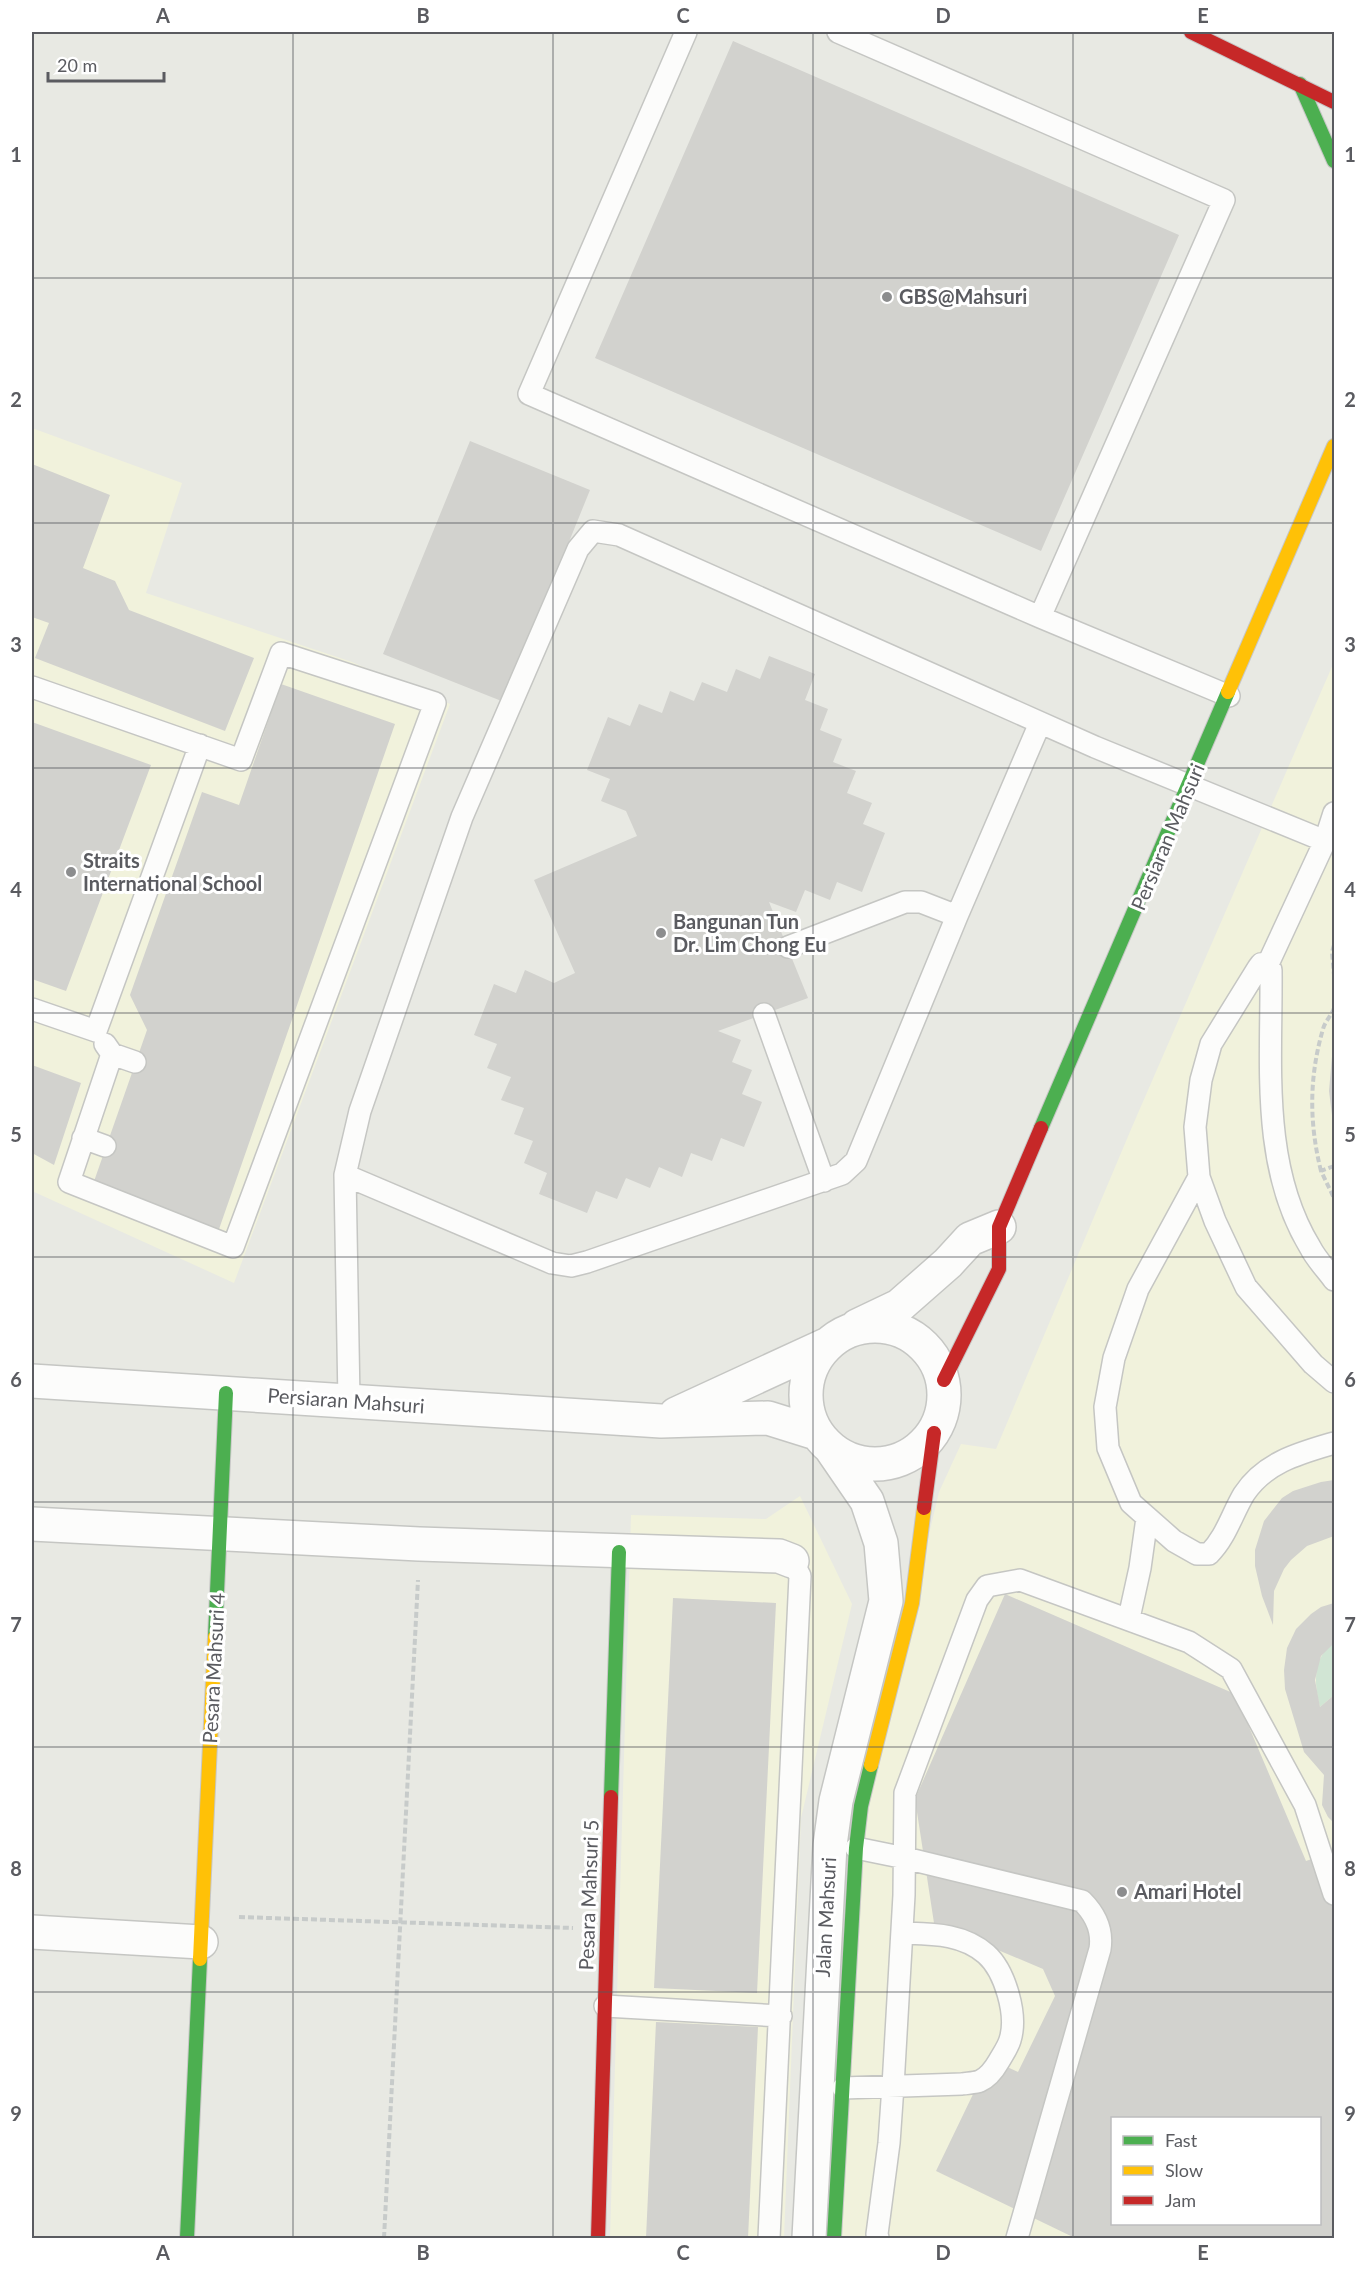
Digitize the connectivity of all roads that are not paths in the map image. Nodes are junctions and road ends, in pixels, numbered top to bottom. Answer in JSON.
{"nodes":[{"id":1,"x":686,"y":32,"type":"edge"},
{"id":2,"x":838,"y":32,"type":"edge"},
{"id":3,"x":1191,"y":32,"type":"edge"},
{"id":4,"x":1300,"y":84,"type":"junction"},
{"id":5,"x":1335,"y":102,"type":"edge"},
{"id":6,"x":1335,"y":162,"type":"edge"},
{"id":7,"x":1335,"y":446,"type":"edge"},
{"id":8,"x":1040,"y":617,"type":"junction"},
{"id":9,"x":32,"y":687,"type":"edge"},
{"id":10,"x":1229,"y":696,"type":"junction"},
{"id":11,"x":1040,"y":723,"type":"junction"},
{"id":12,"x":200,"y":745,"type":"junction"},
{"id":13,"x":1190,"y":785,"type":"junction"},
{"id":14,"x":1335,"y":813,"type":"edge"},
{"id":15,"x":1330,"y":836,"type":"edge"},
{"id":16,"x":957,"y":915,"type":"junction"},
{"id":17,"x":788,"y":947,"type":"dead end"},
{"id":18,"x":1267,"y":966,"type":"junction"},
{"id":19,"x":32,"y":1009,"type":"edge"},
{"id":20,"x":764,"y":1014,"type":"dead end"},
{"id":21,"x":96,"y":1031,"type":"junction"},
{"id":22,"x":112,"y":1054,"type":"junction"},
{"id":23,"x":135,"y":1062,"type":"dead end"},
{"id":24,"x":83,"y":1138,"type":"junction"},
{"id":25,"x":105,"y":1146,"type":"dead end"},
{"id":26,"x":345,"y":1175,"type":"junction"},
{"id":27,"x":1199,"y":1177,"type":"junction"},
{"id":28,"x":824,"y":1181,"type":"junction"},
{"id":29,"x":999,"y":1227,"type":"junction"},
{"id":30,"x":1335,"y":1280,"type":"edge"},
{"id":31,"x":836,"y":1338,"type":"junction"},
{"id":32,"x":944,"y":1380,"type":"junction"},
{"id":33,"x":32,"y":1381,"type":"edge"},
{"id":34,"x":1335,"y":1382,"type":"edge"},
{"id":35,"x":226,"y":1393,"type":"junction"},
{"id":36,"x":349,"y":1401,"type":"junction"},
{"id":37,"x":661,"y":1421,"type":"junction"},
{"id":38,"x":934,"y":1433,"type":"junction"},
{"id":39,"x":824,"y":1441,"type":"junction"},
{"id":40,"x":1335,"y":1443,"type":"edge"},
{"id":41,"x":1147,"y":1518,"type":"junction"},
{"id":42,"x":32,"y":1524,"type":"edge"},
{"id":43,"x":220,"y":1535,"type":"junction"},
{"id":44,"x":619,"y":1552,"type":"junction"},
{"id":45,"x":792,"y":1561,"type":"joint"},
{"id":46,"x":899,"y":1602,"type":"junction"},
{"id":47,"x":1129,"y":1618,"type":"junction"},
{"id":48,"x":856,"y":1848,"type":"junction"},
{"id":49,"x":905,"y":1858,"type":"junction"},
{"id":50,"x":1335,"y":1894,"type":"edge"},
{"id":51,"x":202,"y":1929,"type":"junction"},
{"id":52,"x":32,"y":1932,"type":"edge"},
{"id":53,"x":902,"y":1933,"type":"junction"},
{"id":54,"x":605,"y":2006,"type":"junction"},
{"id":55,"x":780,"y":2016,"type":"junction"},
{"id":56,"x":893,"y":2086,"type":"junction"},
{"id":57,"x":843,"y":2088,"type":"junction"},
{"id":58,"x":188,"y":2238,"type":"edge"},
{"id":59,"x":598,"y":2238,"type":"edge"},
{"id":60,"x":769,"y":2238,"type":"edge"},
{"id":61,"x":809,"y":2238,"type":"edge"},
{"id":62,"x":834,"y":2238,"type":"edge"},
{"id":63,"x":878,"y":2238,"type":"edge"},
{"id":64,"x":1017,"y":2238,"type":"edge"}],
"edges":[{"from":1,"to":8,"type":"lane"},
{"from":2,"to":8,"type":"lane"},
{"from":3,"to":4,"type":"street"},
{"from":4,"to":5,"type":"street"},
{"from":4,"to":6,"type":"street"},
{"from":7,"to":10,"type":"street","name":"Persiaran Mahsuri"},
{"from":8,"to":10,"type":"lane"},
{"from":9,"to":12,"type":"lane"},
{"from":10,"to":13,"type":"street","name":"Persiaran Mahsuri"},
{"from":11,"to":13,"type":"lane"},
{"from":11,"to":16,"type":"lane"},
{"from":11,"to":26,"type":"lane"},
{"from":12,"to":21,"type":"lane"},
{"from":12,"to":24,"type":"lane"},
{"from":13,"to":15,"type":"lane"},
{"from":13,"to":29,"type":"street","name":"Persiaran Mahsuri"},
{"from":14,"to":15,"type":"lane"},
{"from":15,"to":18,"type":"lane"},
{"from":16,"to":17,"type":"lane"},
{"from":16,"to":28,"type":"lane"},
{"from":18,"to":27,"type":"lane"},
{"from":18,"to":30,"type":"lane"},
{"from":19,"to":21,"type":"lane"},
{"from":20,"to":28,"type":"lane"},
{"from":21,"to":22,"type":"lane"},
{"from":22,"to":23,"type":"lane"},
{"from":22,"to":24,"type":"lane"},
{"from":24,"to":25,"type":"lane"},
{"from":26,"to":28,"type":"lane"},
{"from":26,"to":36,"type":"lane"},
{"from":27,"to":34,"type":"lane"},
{"from":27,"to":41,"type":"lane"},
{"from":29,"to":31,"type":"street","name":"Persiaran Mahsuri"},
{"from":29,"to":32,"type":"street","name":"Persiaran Mahsuri"},
{"from":31,"to":32,"type":"street"},
{"from":31,"to":37,"type":"street","name":"Persiaran Mahsuri"},
{"from":31,"to":39,"type":"street"},
{"from":32,"to":38,"type":"street"},
{"from":33,"to":35,"type":"street","name":"Persiaran Mahsuri"},
{"from":35,"to":36,"type":"street","name":"Persiaran Mahsuri"},
{"from":35,"to":43,"type":"street","name":"Pesara Mahsuri 4"},
{"from":36,"to":37,"type":"street","name":"Persiaran Mahsuri"},
{"from":37,"to":39,"type":"street","name":"Persiaran Mahsuri"},
{"from":38,"to":39,"type":"street"},
{"from":38,"to":46,"type":"street"},
{"from":39,"to":46,"type":"street"},
{"from":40,"to":41,"type":"lane"},
{"from":41,"to":47,"type":"lane"},
{"from":42,"to":43,"type":"street"},
{"from":43,"to":44,"type":"street"},
{"from":43,"to":51,"type":"street","name":"Pesara Mahsuri 4"},
{"from":44,"to":45,"type":"street"},
{"from":44,"to":54,"type":"street","name":"Pesara Mahsuri 5"},
{"from":45,"to":55,"type":"lane"},
{"from":46,"to":48,"type":"street","name":"Jalan Mahsuri"},
{"from":46,"to":61,"type":"street","name":"Jalan Mahsuri"},
{"from":47,"to":49,"type":"lane"},
{"from":47,"to":50,"type":"lane"},
{"from":48,"to":49,"type":"lane"},
{"from":48,"to":57,"type":"street","name":"Jalan Mahsuri"},
{"from":49,"to":53,"type":"lane"},
{"from":49,"to":64,"type":"lane"},
{"from":51,"to":52,"type":"street"},
{"from":51,"to":58,"type":"street","name":"Pesara Mahsuri 4"},
{"from":53,"to":56,"type":"lane"},
{"from":53,"to":56,"type":"lane"},
{"from":54,"to":55,"type":"lane"},
{"from":54,"to":59,"type":"street","name":"Pesara Mahsuri 5"},
{"from":55,"to":60,"type":"lane"},
{"from":56,"to":57,"type":"lane"},
{"from":56,"to":63,"type":"lane"},
{"from":57,"to":62,"type":"street","name":"Jalan Mahsuri"}]}
